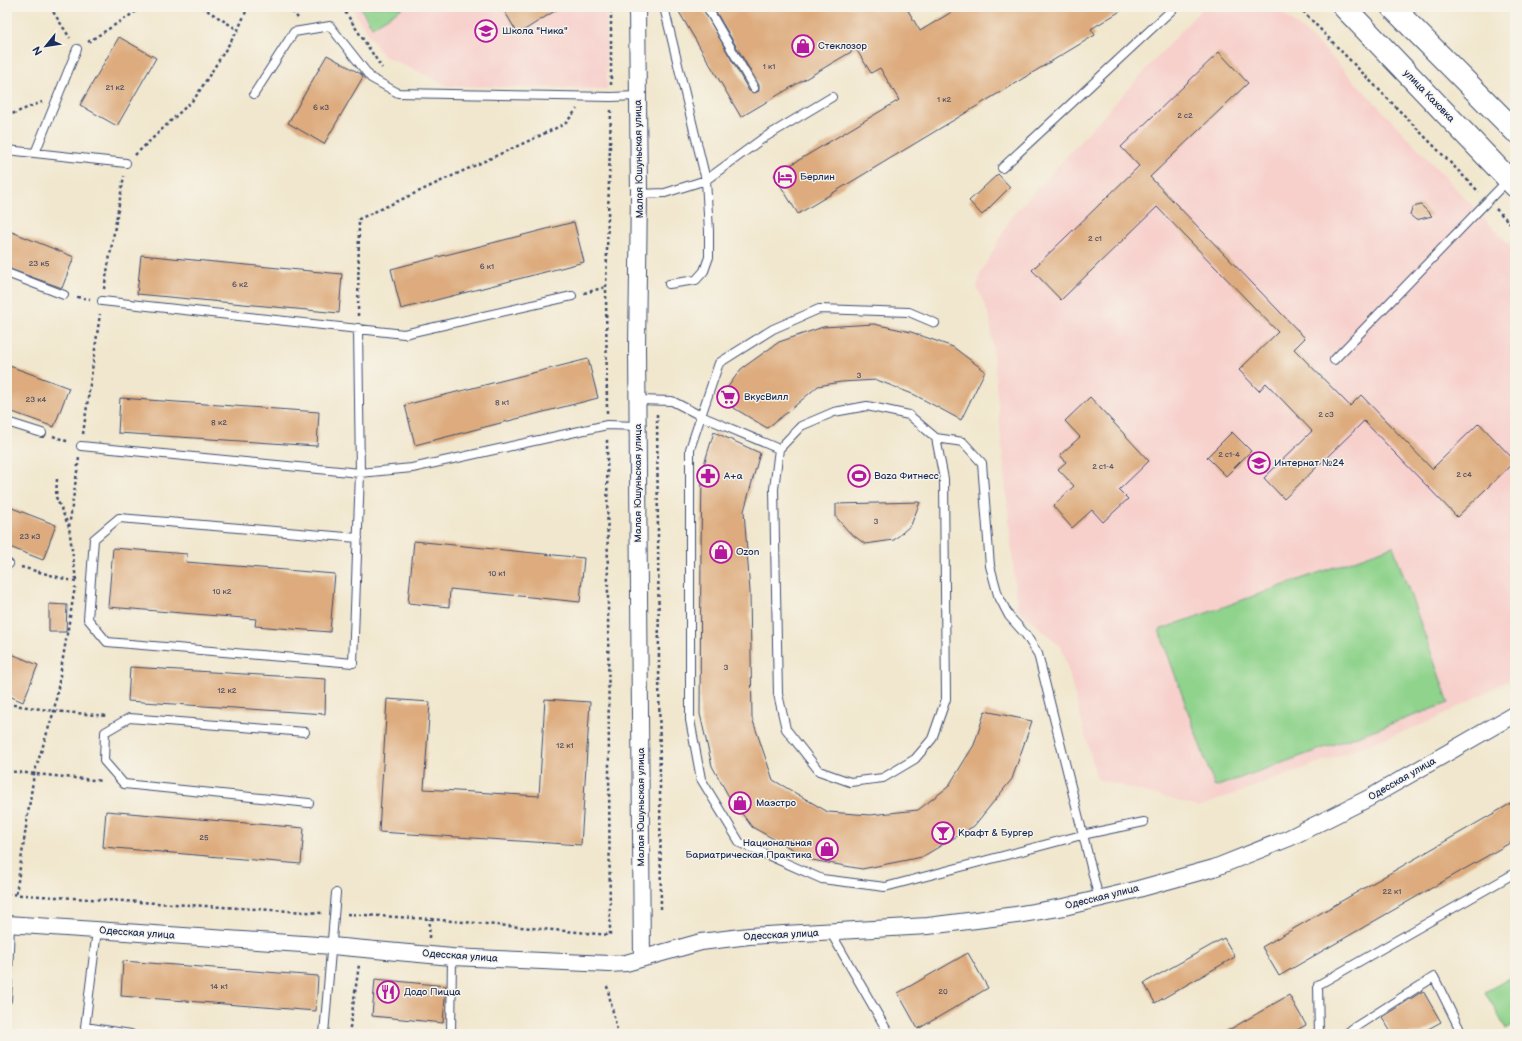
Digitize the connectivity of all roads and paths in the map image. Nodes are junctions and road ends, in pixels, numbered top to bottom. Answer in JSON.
{"nodes":[{"id":1,"x":50,"y":7,"type":"edge"},
{"id":2,"x":143,"y":7,"type":"edge"},
{"id":3,"x":202,"y":7,"type":"edge"},
{"id":4,"x":342,"y":7,"type":"edge"},
{"id":5,"x":611,"y":7,"type":"edge"},
{"id":6,"x":637,"y":7,"type":"edge"},
{"id":7,"x":664,"y":7,"type":"edge"},
{"id":8,"x":707,"y":7,"type":"edge"},
{"id":9,"x":1175,"y":7,"type":"edge"},
{"id":10,"x":1299,"y":7,"type":"edge"},
{"id":11,"x":1344,"y":7,"type":"edge"},
{"id":12,"x":1402,"y":10,"type":"edge"},
{"id":13,"x":238,"y":30,"type":"dead end"},
{"id":14,"x":77,"y":49,"type":"junction"},
{"id":15,"x":754,"y":88,"type":"dead end"},
{"id":16,"x":398,"y":93,"type":"junction"},
{"id":17,"x":254,"y":94,"type":"dead end"},
{"id":18,"x":58,"y":96,"type":"junction"},
{"id":19,"x":587,"y":96,"type":"junction"},
{"id":20,"x":638,"y":96,"type":"junction"},
{"id":21,"x":611,"y":97,"type":"junction"},
{"id":22,"x":832,"y":97,"type":"dead end"},
{"id":23,"x":7,"y":116,"type":"edge"},
{"id":24,"x":1515,"y":131,"type":"edge"},
{"id":25,"x":7,"y":150,"type":"edge"},
{"id":26,"x":36,"y":153,"type":"junction"},
{"id":27,"x":126,"y":163,"type":"dead end"},
{"id":28,"x":1002,"y":168,"type":"dead end"},
{"id":29,"x":706,"y":180,"type":"junction"},
{"id":30,"x":1512,"y":183,"type":"edge"},
{"id":31,"x":640,"y":194,"type":"junction"},
{"id":32,"x":1488,"y":201,"type":"junction"},
{"id":33,"x":1515,"y":228,"type":"edge"},
{"id":34,"x":7,"y":273,"type":"edge"},
{"id":35,"x":669,"y":284,"type":"dead end"},
{"id":36,"x":606,"y":287,"type":"junction"},
{"id":37,"x":64,"y":294,"type":"joint"},
{"id":38,"x":572,"y":296,"type":"joint"},
{"id":39,"x":102,"y":301,"type":"joint"},
{"id":40,"x":935,"y":323,"type":"dead end"},
{"id":41,"x":358,"y":328,"type":"junction"},
{"id":42,"x":1334,"y":360,"type":"dead end"},
{"id":43,"x":638,"y":400,"type":"junction"},
{"id":44,"x":701,"y":416,"type":"junction"},
{"id":45,"x":7,"y":422,"type":"edge"},
{"id":46,"x":607,"y":425,"type":"junction"},
{"id":47,"x":638,"y":426,"type":"junction"},
{"id":48,"x":42,"y":433,"type":"joint"},
{"id":49,"x":936,"y":438,"type":"junction"},
{"id":50,"x":81,"y":446,"type":"joint"},
{"id":51,"x":779,"y":448,"type":"junction"},
{"id":52,"x":360,"y":473,"type":"junction"},
{"id":53,"x":57,"y":479,"type":"dead end"},
{"id":54,"x":69,"y":527,"type":"dead end"},
{"id":55,"x":358,"y":538,"type":"junction"},
{"id":56,"x":8,"y":563,"type":"edge"},
{"id":57,"x":76,"y":582,"type":"dead end"},
{"id":58,"x":7,"y":704,"type":"edge"},
{"id":59,"x":1515,"y":714,"type":"edge"},
{"id":60,"x":129,"y":718,"type":"junction"},
{"id":61,"x":305,"y":732,"type":"dead end"},
{"id":62,"x":7,"y":771,"type":"edge"},
{"id":63,"x":124,"y":784,"type":"junction"},
{"id":64,"x":309,"y":804,"type":"dead end"},
{"id":65,"x":1144,"y":822,"type":"dead end"},
{"id":66,"x":1082,"y":835,"type":"junction"},
{"id":67,"x":1515,"y":873,"type":"edge"},
{"id":68,"x":336,"y":893,"type":"dead end"},
{"id":69,"x":7,"y":894,"type":"edge"},
{"id":70,"x":1099,"y":899,"type":"junction"},
{"id":71,"x":335,"y":914,"type":"junction"},
{"id":72,"x":8,"y":924,"type":"edge"},
{"id":73,"x":97,"y":930,"type":"junction"},
{"id":74,"x":831,"y":933,"type":"junction"},
{"id":75,"x":332,"y":946,"type":"junction"},
{"id":76,"x":360,"y":948,"type":"junction"},
{"id":77,"x":452,"y":957,"type":"junction"},
{"id":78,"x":642,"y":958,"type":"junction"},
{"id":79,"x":607,"y":986,"type":"dead end"},
{"id":80,"x":7,"y":1000,"type":"edge"},
{"id":81,"x":131,"y":1034,"type":"edge"},
{"id":82,"x":324,"y":1034,"type":"edge"},
{"id":83,"x":349,"y":1034,"type":"edge"},
{"id":84,"x":451,"y":1034,"type":"edge"},
{"id":85,"x":618,"y":1034,"type":"edge"},
{"id":86,"x":889,"y":1034,"type":"edge"},
{"id":87,"x":1318,"y":1034,"type":"edge"},
{"id":88,"x":1346,"y":1034,"type":"edge"},
{"id":89,"x":1462,"y":1034,"type":"edge"}],
"edges":[{"from":1,"to":14,"type":"path"},
{"from":2,"to":14,"type":"path"},
{"from":3,"to":13,"type":"path"},
{"from":4,"to":16,"type":"path"},
{"from":5,"to":21,"type":"path"},
{"from":6,"to":20,"type":"street","name":"Малая Юшуньская улица"},
{"from":7,"to":29,"type":"lane"},
{"from":8,"to":15,"type":"lane"},
{"from":9,"to":28,"type":"lane"},
{"from":10,"to":32,"type":"path"},
{"from":11,"to":30,"type":"main road","name":"улица Каховка"},
{"from":12,"to":24,"type":"main road"},
{"from":14,"to":18,"type":"lane"},
{"from":16,"to":17,"type":"lane"},
{"from":16,"to":19,"type":"lane"},
{"from":18,"to":23,"type":"path"},
{"from":18,"to":26,"type":"lane"},
{"from":19,"to":21,"type":"lane"},
{"from":19,"to":41,"type":"path"},
{"from":20,"to":21,"type":"lane"},
{"from":20,"to":31,"type":"street","name":"Малая Юшуньская улица"},
{"from":21,"to":36,"type":"path"},
{"from":22,"to":29,"type":"lane"},
{"from":25,"to":26,"type":"lane"},
{"from":26,"to":27,"type":"lane"},
{"from":29,"to":31,"type":"lane"},
{"from":29,"to":35,"type":"lane"},
{"from":30,"to":32,"type":"lane"},
{"from":31,"to":43,"type":"street","name":"Малая Юшуньская улица"},
{"from":32,"to":33,"type":"path"},
{"from":32,"to":42,"type":"lane"},
{"from":34,"to":37,"type":"lane"},
{"from":36,"to":38,"type":"path"},
{"from":36,"to":46,"type":"path"},
{"from":37,"to":39,"type":"path"},
{"from":38,"to":41,"type":"lane"},
{"from":39,"to":41,"type":"lane"},
{"from":40,"to":44,"type":"lane"},
{"from":41,"to":52,"type":"lane"},
{"from":43,"to":44,"type":"lane"},
{"from":43,"to":47,"type":"street","name":"Малая Юшуньская улица"},
{"from":44,"to":51,"type":"lane"},
{"from":44,"to":66,"type":"lane"},
{"from":45,"to":48,"type":"lane"},
{"from":46,"to":47,"type":"lane"},
{"from":46,"to":52,"type":"lane"},
{"from":46,"to":71,"type":"path"},
{"from":47,"to":78,"type":"street","name":"Малая Юшуньская улица"},
{"from":48,"to":50,"type":"path"},
{"from":49,"to":51,"type":"lane"},
{"from":49,"to":51,"type":"lane"},
{"from":49,"to":66,"type":"lane"},
{"from":50,"to":52,"type":"lane"},
{"from":52,"to":55,"type":"lane"},
{"from":53,"to":54,"type":"path"},
{"from":55,"to":55,"type":"lane"},
{"from":56,"to":57,"type":"path"},
{"from":58,"to":60,"type":"path"},
{"from":59,"to":70,"type":"street","name":"Одесская улица"},
{"from":60,"to":61,"type":"lane"},
{"from":60,"to":63,"type":"lane"},
{"from":62,"to":63,"type":"path"},
{"from":63,"to":64,"type":"lane"},
{"from":65,"to":66,"type":"lane"},
{"from":66,"to":70,"type":"lane"},
{"from":67,"to":87,"type":"lane"},
{"from":68,"to":71,"type":"lane"},
{"from":69,"to":71,"type":"path"},
{"from":70,"to":74,"type":"street","name":"Одесская улица"},
{"from":71,"to":75,"type":"lane"},
{"from":72,"to":73,"type":"street","name":"Одесская улица"},
{"from":72,"to":80,"type":"lane"},
{"from":73,"to":75,"type":"street","name":"Одесская улица"},
{"from":73,"to":81,"type":"lane"},
{"from":74,"to":78,"type":"street","name":"Одесская улица"},
{"from":74,"to":86,"type":"lane"},
{"from":75,"to":76,"type":"street","name":"Одесская улица"},
{"from":75,"to":82,"type":"lane"},
{"from":76,"to":77,"type":"street","name":"Одесская улица"},
{"from":76,"to":83,"type":"path"},
{"from":77,"to":78,"type":"street","name":"Одесская улица"},
{"from":77,"to":84,"type":"lane"},
{"from":79,"to":85,"type":"path"},
{"from":88,"to":89,"type":"lane"}]}
